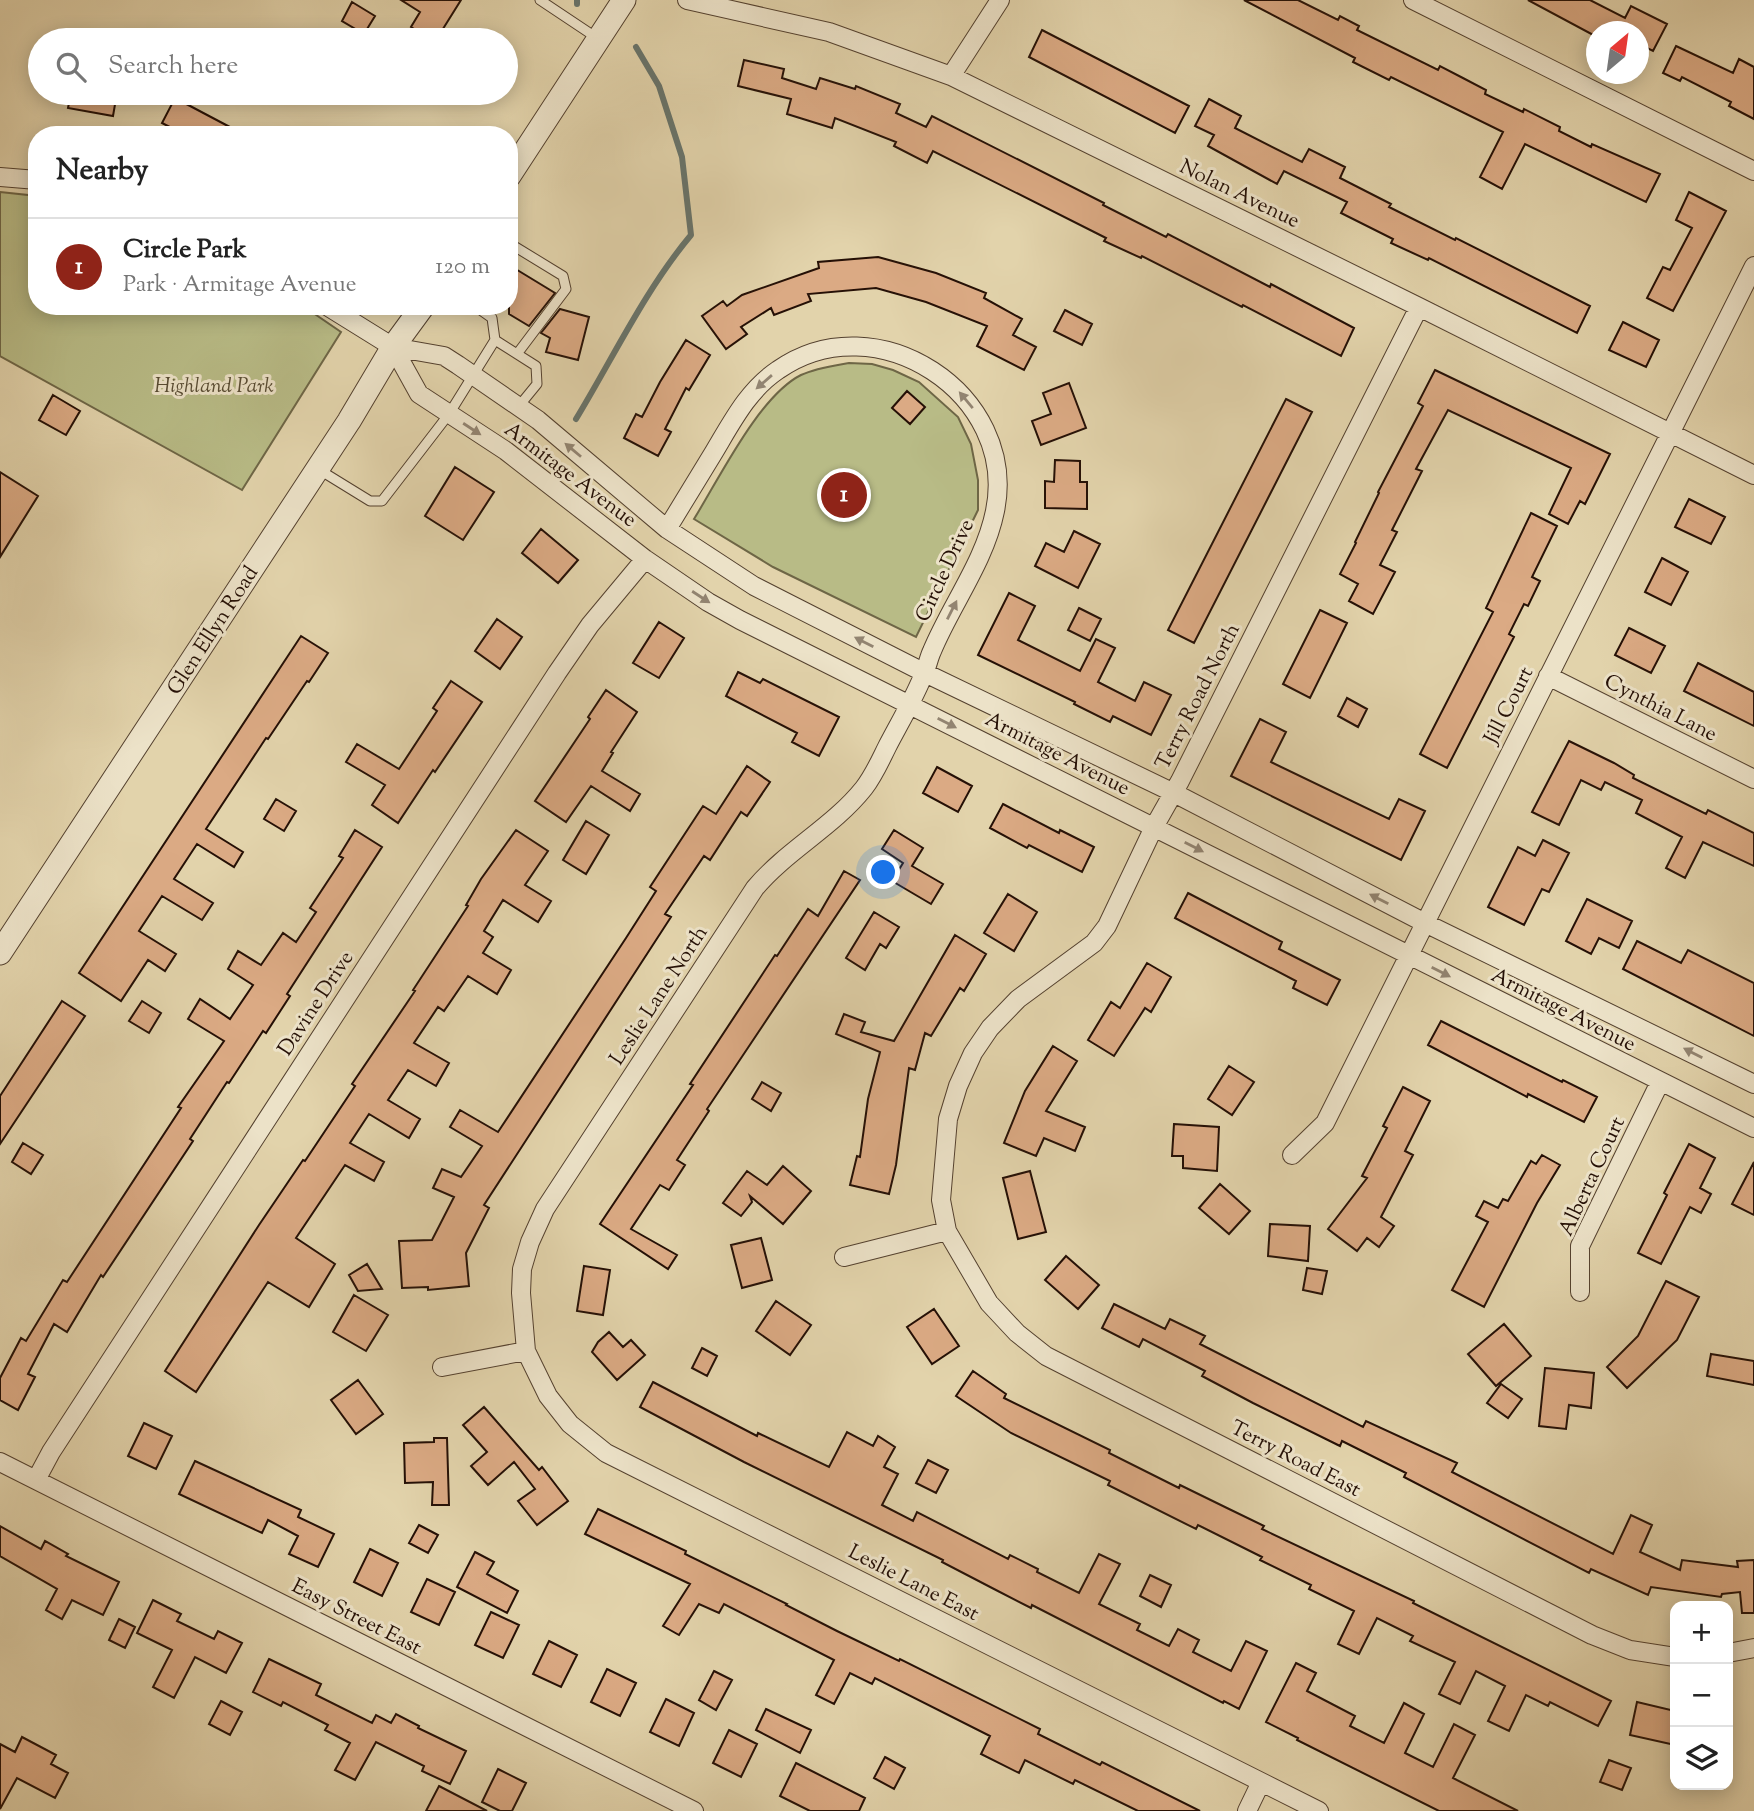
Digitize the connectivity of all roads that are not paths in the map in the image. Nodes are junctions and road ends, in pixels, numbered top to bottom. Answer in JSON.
{"nodes":[{"id":1,"x":540,"y":0,"type":"edge"},
{"id":2,"x":624,"y":0,"type":"edge"},
{"id":3,"x":687,"y":0,"type":"edge"},
{"id":4,"x":1000,"y":0,"type":"edge"},
{"id":5,"x":1413,"y":0,"type":"edge"},
{"id":6,"x":599,"y":39,"type":"junction"},
{"id":7,"x":951,"y":76,"type":"junction"},
{"id":8,"x":518,"y":162,"type":"edge"},
{"id":9,"x":1754,"y":171,"type":"edge"},
{"id":10,"x":0,"y":177,"type":"edge"},
{"id":11,"x":28,"y":179,"type":"edge"},
{"id":12,"x":518,"y":248,"type":"edge"},
{"id":13,"x":1754,"y":266,"type":"edge"},
{"id":14,"x":1419,"y":307,"type":"junction"},
{"id":15,"x":341,"y":315,"type":"edge"},
{"id":16,"x":416,"y":315,"type":"edge"},
{"id":17,"x":488,"y":315,"type":"edge"},
{"id":18,"x":495,"y":340,"type":"junction"},
{"id":19,"x":393,"y":347,"type":"junction"},
{"id":20,"x":517,"y":354,"type":"junction"},
{"id":21,"x":474,"y":375,"type":"junction"},
{"id":22,"x":519,"y":406,"type":"junction"},
{"id":23,"x":449,"y":414,"type":"junction"},
{"id":24,"x":1670,"y":433,"type":"junction"},
{"id":25,"x":318,"y":468,"type":"junction"},
{"id":26,"x":1754,"y":475,"type":"edge"},
{"id":27,"x":667,"y":529,"type":"junction"},
{"id":28,"x":645,"y":559,"type":"junction"},
{"id":29,"x":925,"y":673,"type":"junction"},
{"id":30,"x":1548,"y":676,"type":"junction"},
{"id":31,"x":908,"y":704,"type":"junction"},
{"id":32,"x":1754,"y":779,"type":"edge"},
{"id":33,"x":1174,"y":793,"type":"junction"},
{"id":34,"x":1154,"y":827,"type":"junction"},
{"id":35,"x":1425,"y":923,"type":"junction"},
{"id":36,"x":0,"y":953,"type":"edge"},
{"id":37,"x":1409,"y":956,"type":"junction"},
{"id":38,"x":1660,"y":1082,"type":"junction"},
{"id":39,"x":1754,"y":1084,"type":"edge"},
{"id":40,"x":1754,"y":1128,"type":"edge"},
{"id":41,"x":1292,"y":1155,"type":"dead end"},
{"id":42,"x":947,"y":1231,"type":"junction"},
{"id":43,"x":845,"y":1257,"type":"dead end"},
{"id":44,"x":1580,"y":1292,"type":"dead end"},
{"id":45,"x":526,"y":1351,"type":"junction"},
{"id":46,"x":442,"y":1367,"type":"dead end"},
{"id":47,"x":0,"y":1462,"type":"edge"},
{"id":48,"x":36,"y":1480,"type":"junction"},
{"id":49,"x":1754,"y":1648,"type":"edge"},
{"id":50,"x":1733,"y":1652,"type":"edge"},
{"id":51,"x":1670,"y":1656,"type":"edge"},
{"id":52,"x":1261,"y":1782,"type":"junction"},
{"id":53,"x":694,"y":1811,"type":"edge"},
{"id":54,"x":1247,"y":1811,"type":"edge"},
{"id":55,"x":1320,"y":1811,"type":"edge"}],
"edges":[{"from":1,"to":6,"type":"lane"},
{"from":2,"to":6,"type":"street"},
{"from":3,"to":7,"type":"street","name":"Nolan Avenue"},
{"from":4,"to":7,"type":"street"},
{"from":5,"to":9,"type":"street"},
{"from":6,"to":8,"type":"street"},
{"from":7,"to":14,"type":"street","name":"Nolan Avenue"},
{"from":10,"to":11,"type":"street"},
{"from":12,"to":20,"type":"lane"},
{"from":13,"to":24,"type":"street","name":"Jill Court"},
{"from":14,"to":24,"type":"street","name":"Nolan Avenue"},
{"from":14,"to":33,"type":"street","name":"Terry Road North"},
{"from":15,"to":19,"type":"street","name":"Armitage Avenue"},
{"from":16,"to":19,"type":"street","name":"Glen Ellyn Road"},
{"from":17,"to":18,"type":"lane"},
{"from":18,"to":20,"type":"lane"},
{"from":18,"to":21,"type":"lane"},
{"from":19,"to":21,"type":"street","name":"Armitage Avenue"},
{"from":19,"to":23,"type":"street","name":"Armitage Avenue"},
{"from":19,"to":25,"type":"street","name":"Glen Ellyn Road"},
{"from":20,"to":22,"type":"lane"},
{"from":21,"to":22,"type":"street","name":"Armitage Avenue"},
{"from":21,"to":23,"type":"lane"},
{"from":27,"to":22,"type":"street","name":"Armitage Avenue","one_way":true},
{"from":23,"to":25,"type":"lane"},
{"from":23,"to":28,"type":"street","name":"Armitage Avenue","one_way":true},
{"from":24,"to":26,"type":"street","name":"Nolan Avenue"},
{"from":24,"to":30,"type":"street","name":"Jill Court"},
{"from":25,"to":36,"type":"street","name":"Glen Ellyn Road"},
{"from":29,"to":27,"type":"street","name":"Armitage Avenue","one_way":true},
{"from":29,"to":27,"type":"street","name":"Circle Drive","one_way":true},
{"from":28,"to":31,"type":"street","name":"Armitage Avenue","one_way":true},
{"from":28,"to":48,"type":"street","name":"Davine Drive"},
{"from":29,"to":31,"type":"street","name":"Circle Drive"},
{"from":29,"to":33,"type":"street","name":"Armitage Avenue"},
{"from":30,"to":32,"type":"street","name":"Cynthia Lane"},
{"from":30,"to":35,"type":"street","name":"Jill Court"},
{"from":31,"to":34,"type":"street","name":"Armitage Avenue","one_way":true},
{"from":31,"to":45,"type":"street","name":"Leslie Lane North"},
{"from":33,"to":34,"type":"street","name":"Terry Road North"},
{"from":35,"to":33,"type":"street","name":"Armitage Avenue","one_way":true},
{"from":34,"to":37,"type":"street","name":"Armitage Avenue","one_way":true},
{"from":34,"to":42,"type":"street","name":"Terry Road North"},
{"from":35,"to":37,"type":"street","name":"Jill Court"},
{"from":39,"to":35,"type":"street","name":"Armitage Avenue","one_way":true},
{"from":37,"to":38,"type":"street","name":"Armitage Avenue","one_way":true},
{"from":37,"to":41,"type":"street","name":"Jill Court"},
{"from":38,"to":40,"type":"street","name":"Armitage Avenue"},
{"from":38,"to":44,"type":"street","name":"Alberta Court"},
{"from":42,"to":43,"type":"street"},
{"from":42,"to":51,"type":"street","name":"Terry Road East"},
{"from":45,"to":46,"type":"street"},
{"from":45,"to":52,"type":"street","name":"Leslie Lane East"},
{"from":47,"to":48,"type":"street","name":"Easy Street East"},
{"from":48,"to":53,"type":"street","name":"Easy Street East"},
{"from":49,"to":50,"type":"street"},
{"from":52,"to":54,"type":"street"},
{"from":52,"to":55,"type":"street","name":"Leslie Lane East"}]}
